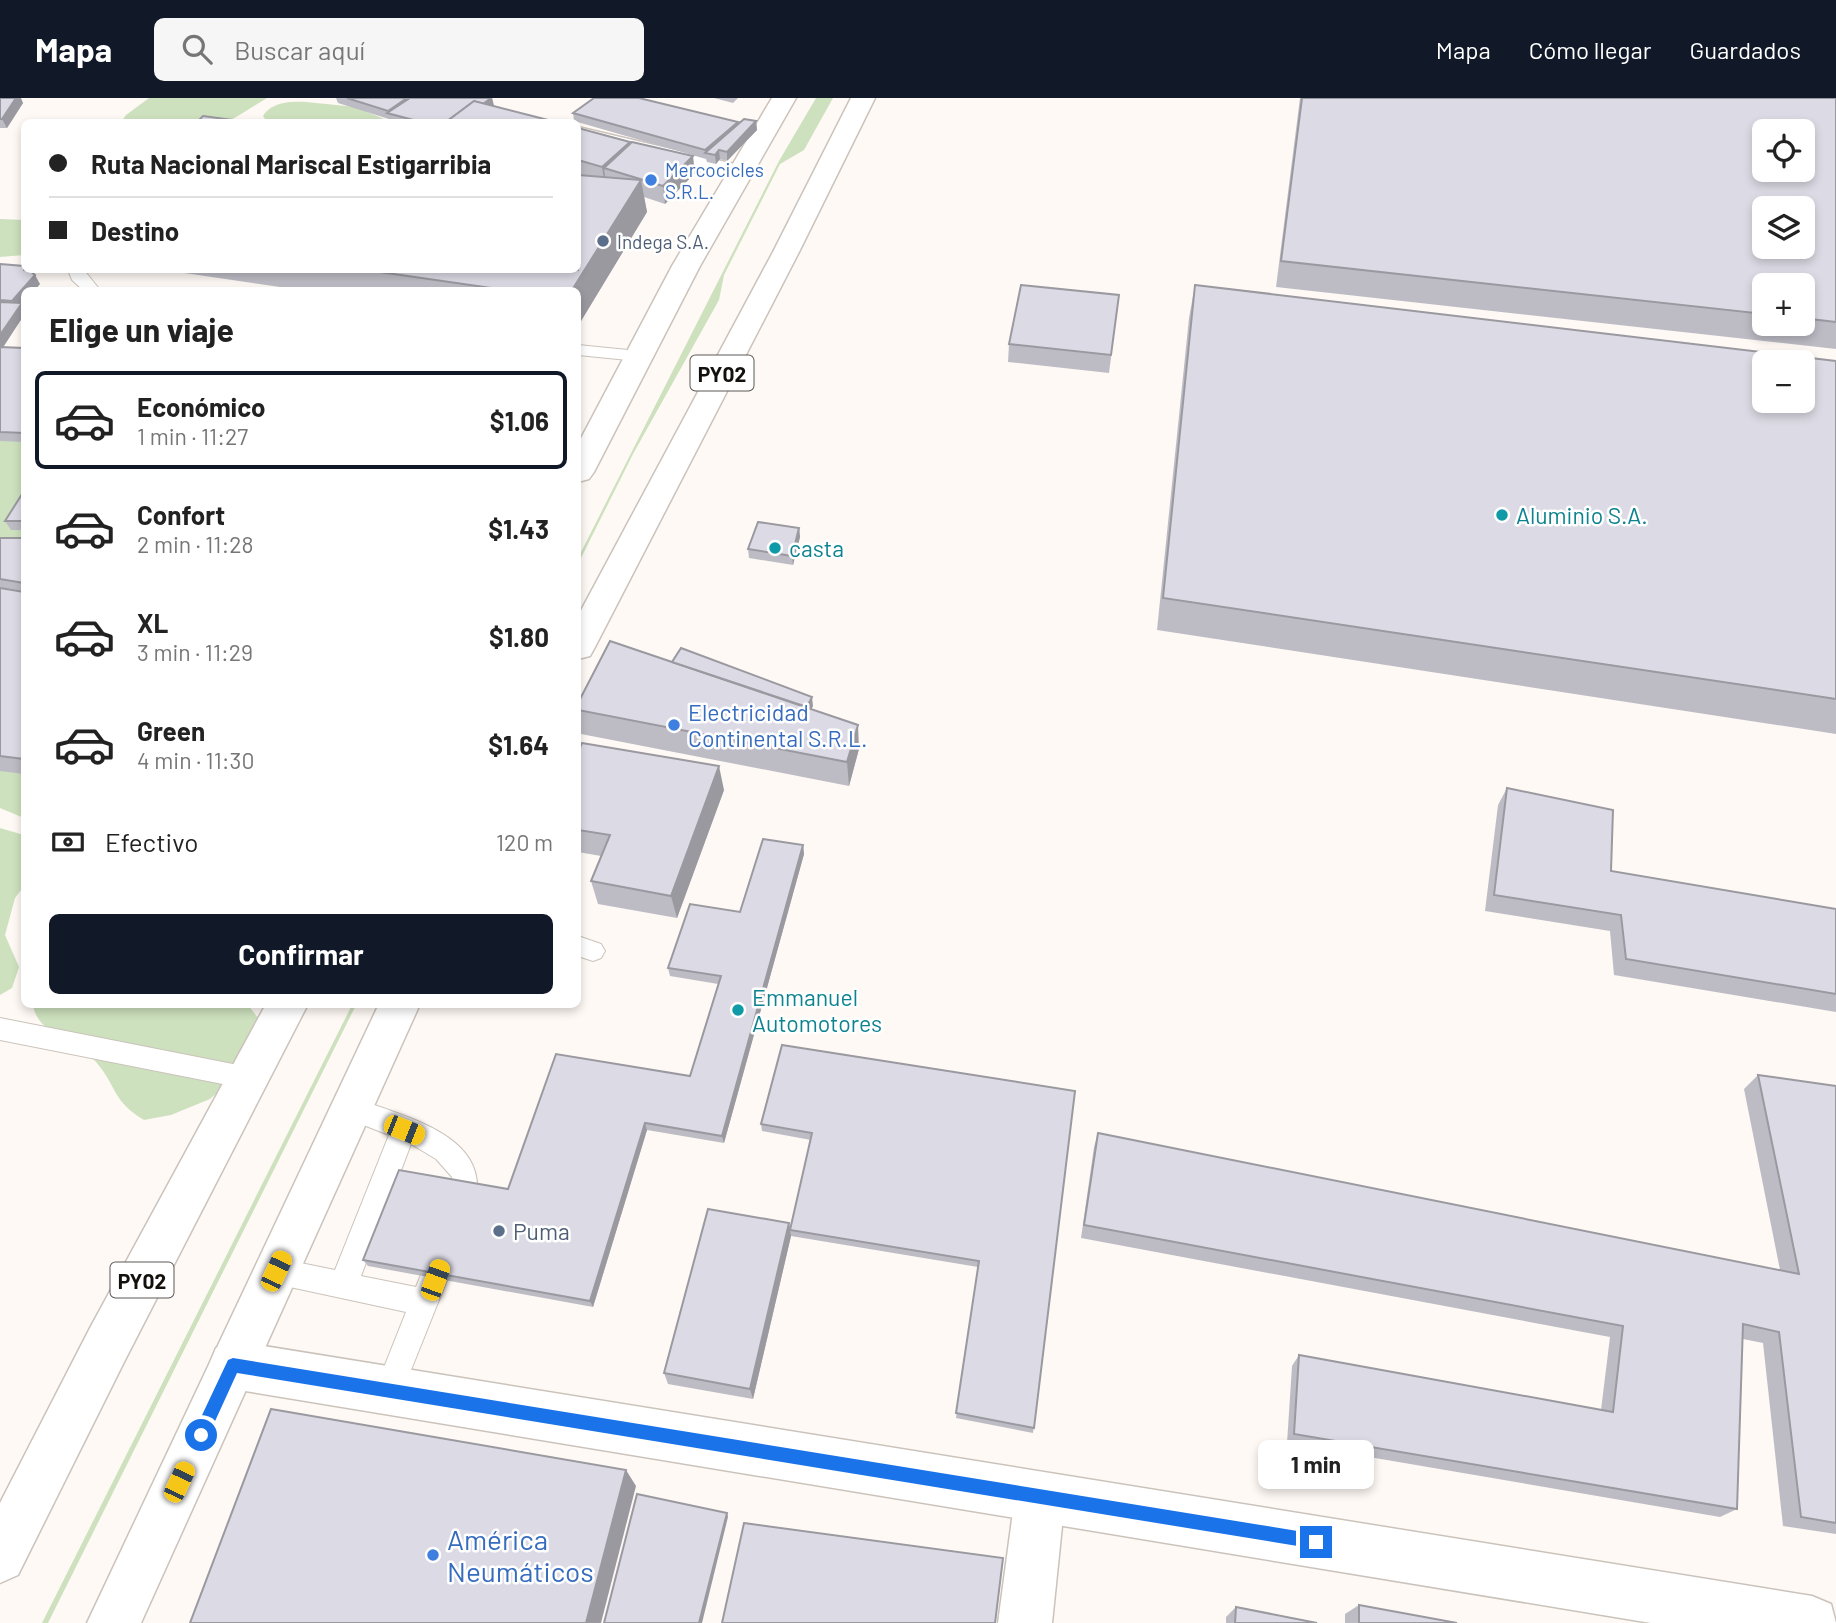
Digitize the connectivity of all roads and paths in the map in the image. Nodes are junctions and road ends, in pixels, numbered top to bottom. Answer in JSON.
{"nodes":[{"id":1,"x":784,"y":98,"type":"edge"},
{"id":2,"x":863,"y":98,"type":"edge"},
{"id":3,"x":581,"y":135,"type":"edge"},
{"id":4,"x":742,"y":173,"type":"junction"},
{"id":5,"x":77,"y":273,"type":"edge"},
{"id":6,"x":89,"y":287,"type":"edge"},
{"id":7,"x":581,"y":350,"type":"edge"},
{"id":8,"x":638,"y":356,"type":"junction"},
{"id":9,"x":581,"y":466,"type":"edge"},
{"id":10,"x":581,"y":641,"type":"edge"},
{"id":11,"x":286,"y":1008,"type":"edge"},
{"id":12,"x":398,"y":1008,"type":"edge"},
{"id":13,"x":0,"y":1029,"type":"edge"},
{"id":14,"x":248,"y":1078,"type":"junction"},
{"id":15,"x":352,"y":1109,"type":"junction"},
{"id":16,"x":404,"y":1130,"type":"junction"},
{"id":17,"x":276,"y":1271,"type":"junction"},
{"id":18,"x":343,"y":1286,"type":"junction"},
{"id":19,"x":426,"y":1303,"type":"junction"},
{"id":20,"x":233,"y":1365,"type":"junction"},
{"id":21,"x":389,"y":1390,"type":"junction"},
{"id":22,"x":1040,"y":1497,"type":"junction"},
{"id":23,"x":0,"y":1557,"type":"edge"},
{"id":24,"x":114,"y":1623,"type":"edge"},
{"id":25,"x":1025,"y":1623,"type":"edge"},
{"id":26,"x":1812,"y":1623,"type":"edge"}],
"edges":[{"from":1,"to":4,"type":"main road"},
{"from":2,"to":10,"type":"main road","number":"PY02"},
{"from":3,"to":4,"type":"main road"},
{"from":4,"to":8,"type":"main road"},
{"from":5,"to":6,"type":"lane"},
{"from":7,"to":8,"type":"lane"},
{"from":8,"to":9,"type":"main road"},
{"from":11,"to":14,"type":"main road","number":"PY02"},
{"from":12,"to":15,"type":"main road"},
{"from":13,"to":14,"type":"lane"},
{"from":14,"to":23,"type":"main road","number":"PY02"},
{"from":15,"to":16,"type":"lane"},
{"from":15,"to":17,"type":"main road"},
{"from":16,"to":18,"type":"lane"},
{"from":16,"to":19,"type":"lane"},
{"from":17,"to":18,"type":"lane"},
{"from":17,"to":20,"type":"main road"},
{"from":18,"to":19,"type":"lane"},
{"from":19,"to":21,"type":"lane"},
{"from":20,"to":21,"type":"main road"},
{"from":20,"to":24,"type":"main road"},
{"from":21,"to":22,"type":"main road"},
{"from":22,"to":25,"type":"main road"},
{"from":22,"to":26,"type":"main road"}]}
